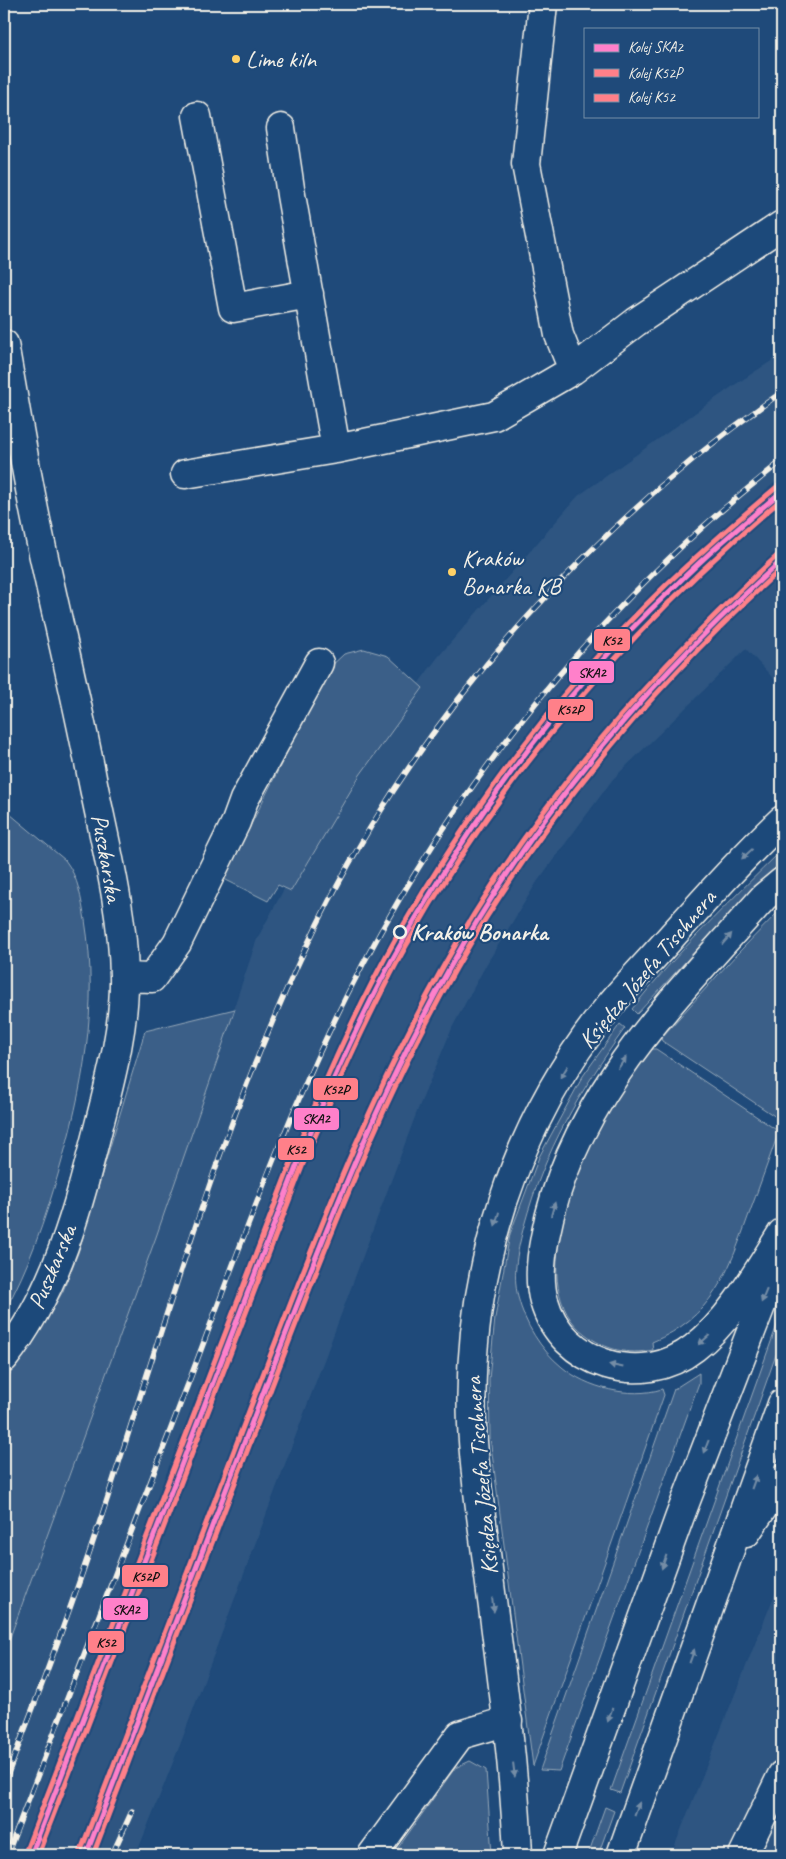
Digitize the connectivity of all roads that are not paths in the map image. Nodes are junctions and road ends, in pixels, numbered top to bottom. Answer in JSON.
{"nodes":[{"id":1,"x":543,"y":4,"type":"edge"},
{"id":2,"x":196,"y":116,"type":"dead end"},
{"id":3,"x":281,"y":128,"type":"dead end"},
{"id":4,"x":782,"y":225,"type":"edge"},
{"id":5,"x":309,"y":294,"type":"junction"},
{"id":6,"x":4,"y":344,"type":"edge"},
{"id":7,"x":573,"y":370,"type":"junction"},
{"id":8,"x":336,"y":449,"type":"junction"},
{"id":9,"x":185,"y":474,"type":"dead end"},
{"id":10,"x":319,"y":664,"type":"dead end"},
{"id":11,"x":782,"y":820,"type":"edge"},
{"id":12,"x":782,"y":882,"type":"edge"},
{"id":13,"x":124,"y":976,"type":"junction"},
{"id":14,"x":782,"y":1232,"type":"edge"},
{"id":15,"x":782,"y":1251,"type":"edge"},
{"id":16,"x":4,"y":1358,"type":"edge"},
{"id":17,"x":782,"y":1404,"type":"edge"},
{"id":18,"x":782,"y":1480,"type":"edge"},
{"id":19,"x":726,"y":1561,"type":"junction"},
{"id":20,"x":508,"y":1721,"type":"junction"},
{"id":21,"x":782,"y":1774,"type":"edge"},
{"id":22,"x":372,"y":1855,"type":"edge"},
{"id":23,"x":518,"y":1855,"type":"edge"},
{"id":24,"x":558,"y":1855,"type":"edge"},
{"id":25,"x":621,"y":1855,"type":"edge"},
{"id":26,"x":743,"y":1855,"type":"edge"}],
"edges":[{"from":1,"to":7,"type":"main road"},
{"from":2,"to":5,"type":"main road"},
{"from":3,"to":5,"type":"main road"},
{"from":4,"to":7,"type":"main road"},
{"from":5,"to":8,"type":"main road"},
{"from":6,"to":13,"type":"main road","name":"Puszkarska"},
{"from":7,"to":8,"type":"main road"},
{"from":8,"to":9,"type":"main road"},
{"from":10,"to":13,"type":"main road"},
{"from":11,"to":20,"type":"main road","name":"Księdza Józefa Tischnera","one_way":true},
{"from":14,"to":12,"type":"main road","one_way":true},
{"from":13,"to":16,"type":"main road","name":"Puszkarska"},
{"from":15,"to":24,"type":"main road","one_way":true},
{"from":19,"to":17,"type":"main road","one_way":true},
{"from":18,"to":19,"type":"main road"},
{"from":25,"to":19,"type":"main road","one_way":true},
{"from":20,"to":22,"type":"main road"},
{"from":20,"to":23,"type":"main road","name":"Księdza Józefa Tischnera","one_way":true},
{"from":21,"to":26,"type":"main road"}]}
